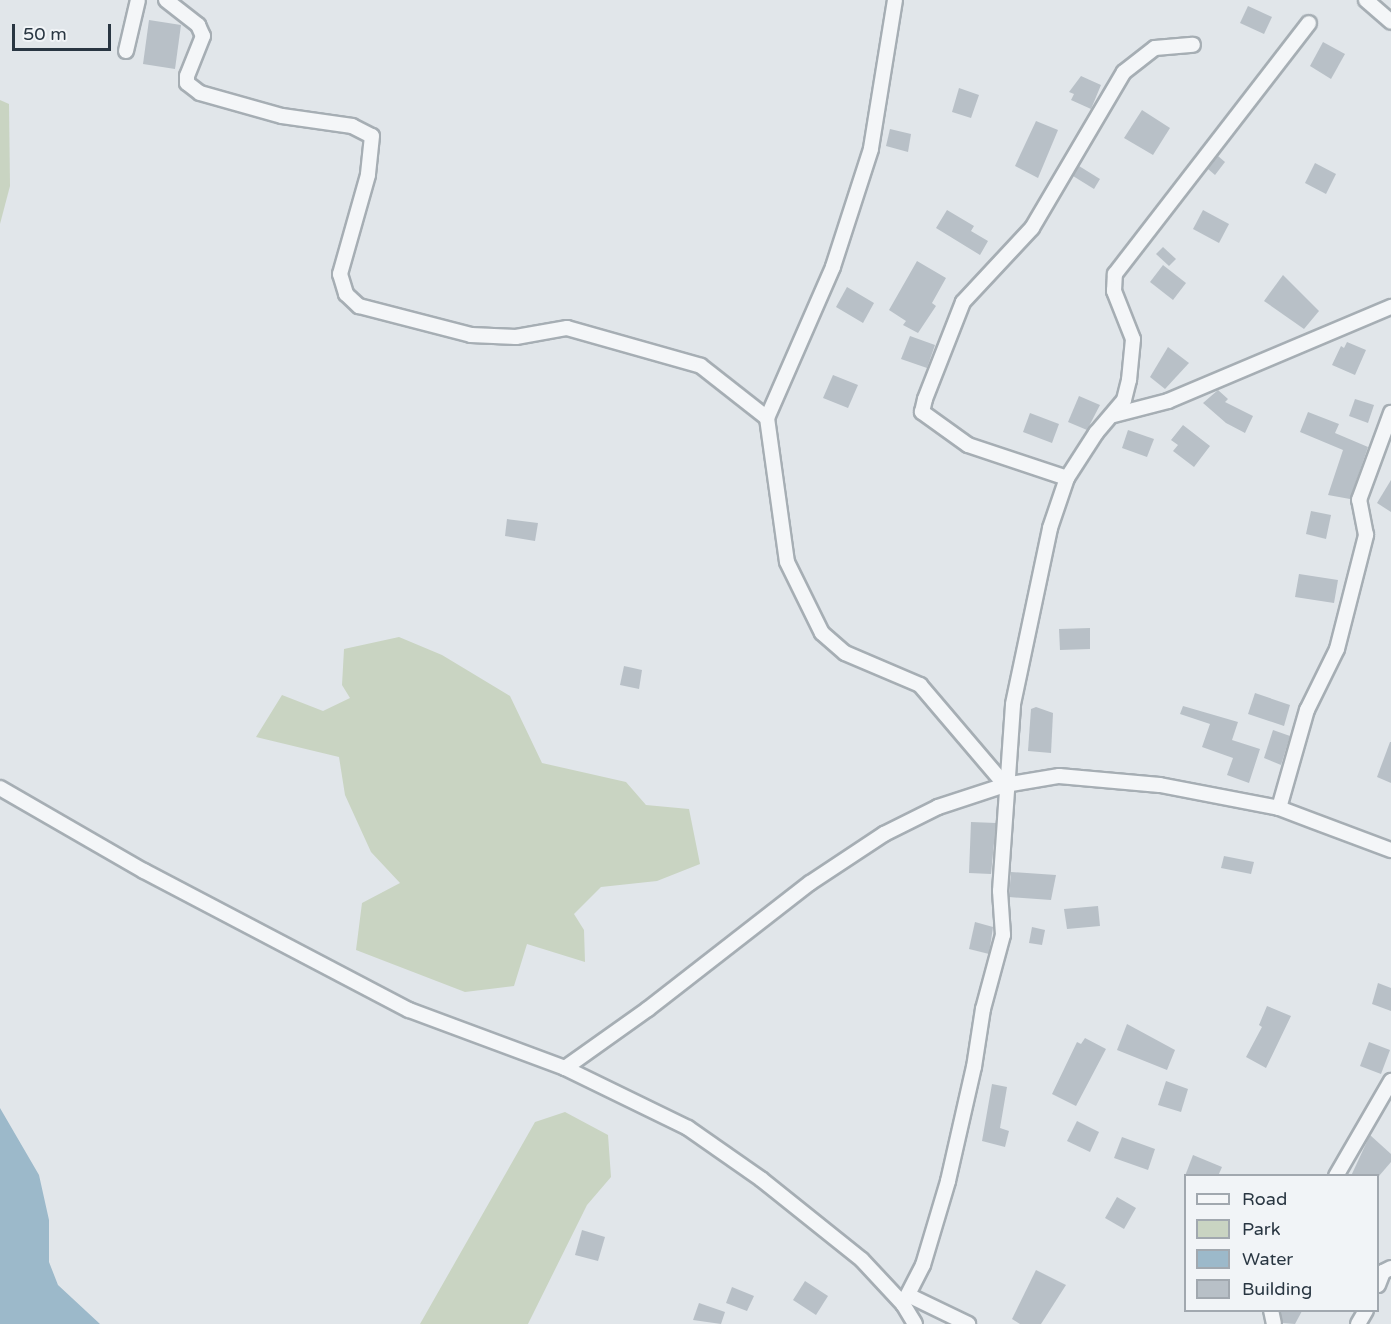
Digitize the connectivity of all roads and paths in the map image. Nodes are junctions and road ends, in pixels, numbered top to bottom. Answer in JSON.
{"nodes":[{"id":1,"x":138,"y":0,"type":"edge"},
{"id":2,"x":166,"y":0,"type":"edge"},
{"id":3,"x":895,"y":0,"type":"edge"},
{"id":4,"x":1366,"y":0,"type":"edge"},
{"id":5,"x":1391,"y":22,"type":"edge"},
{"id":6,"x":1310,"y":23,"type":"dead end"},
{"id":7,"x":1193,"y":45,"type":"dead end"},
{"id":8,"x":126,"y":51,"type":"dead end"},
{"id":9,"x":1391,"y":307,"type":"edge"},
{"id":10,"x":1391,"y":413,"type":"edge"},
{"id":11,"x":1114,"y":415,"type":"junction"},
{"id":12,"x":767,"y":418,"type":"junction"},
{"id":13,"x":1067,"y":478,"type":"junction"},
{"id":14,"x":1005,"y":785,"type":"junction"},
{"id":15,"x":0,"y":788,"type":"edge"},
{"id":16,"x":1279,"y":808,"type":"junction"},
{"id":17,"x":1391,"y":850,"type":"edge"},
{"id":18,"x":565,"y":1068,"type":"junction"},
{"id":19,"x":1391,"y":1081,"type":"edge"},
{"id":20,"x":1337,"y":1174,"type":"edge"},
{"id":21,"x":1391,"y":1268,"type":"edge"},
{"id":22,"x":1379,"y":1283,"type":"edge"},
{"id":23,"x":906,"y":1299,"type":"junction"},
{"id":24,"x":915,"y":1324,"type":"edge"},
{"id":25,"x":968,"y":1324,"type":"edge"}],
"edges":[{"from":1,"to":8,"type":"street"},
{"from":2,"to":12,"type":"street"},
{"from":3,"to":12,"type":"street"},
{"from":4,"to":5,"type":"street"},
{"from":6,"to":11,"type":"street"},
{"from":7,"to":13,"type":"street"},
{"from":9,"to":11,"type":"street"},
{"from":10,"to":16,"type":"street"},
{"from":11,"to":13,"type":"street"},
{"from":12,"to":14,"type":"street"},
{"from":13,"to":14,"type":"street"},
{"from":14,"to":16,"type":"street"},
{"from":14,"to":18,"type":"street"},
{"from":14,"to":23,"type":"street"},
{"from":15,"to":18,"type":"street"},
{"from":16,"to":17,"type":"street"},
{"from":18,"to":23,"type":"street"},
{"from":19,"to":20,"type":"street"},
{"from":21,"to":22,"type":"street"},
{"from":23,"to":24,"type":"street"},
{"from":23,"to":25,"type":"street"}]}
